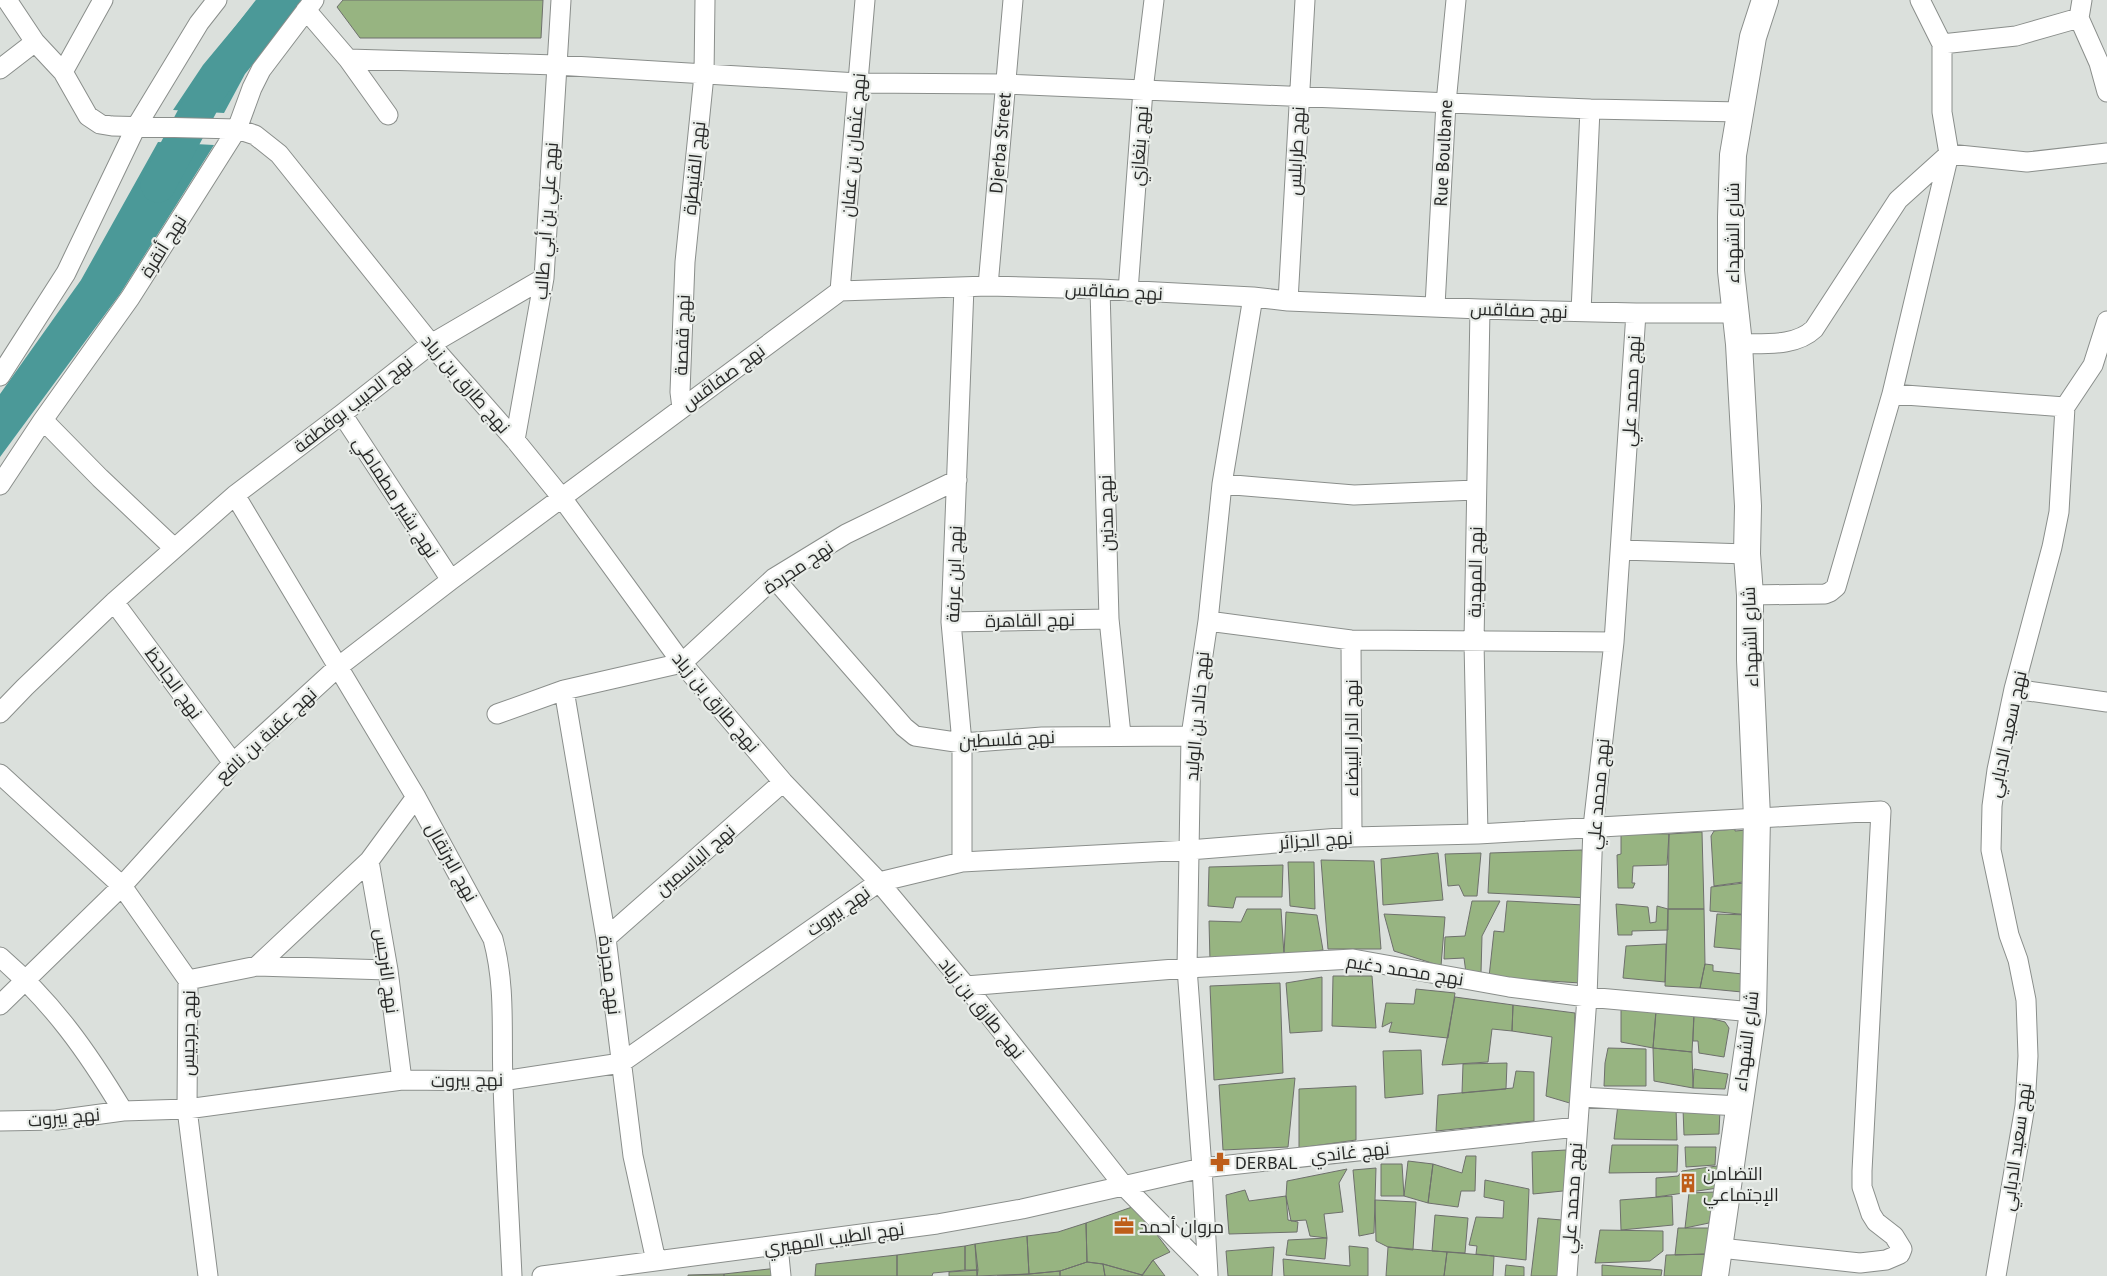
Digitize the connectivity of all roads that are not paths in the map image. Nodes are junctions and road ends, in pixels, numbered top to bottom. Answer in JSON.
{"nodes":[{"id":1,"x":7,"y":0,"type":"edge"},
{"id":2,"x":102,"y":0,"type":"edge"},
{"id":3,"x":217,"y":0,"type":"edge"},
{"id":4,"x":561,"y":0,"type":"edge"},
{"id":5,"x":705,"y":0,"type":"edge"},
{"id":6,"x":865,"y":0,"type":"edge"},
{"id":7,"x":1012,"y":0,"type":"edge"},
{"id":8,"x":1154,"y":0,"type":"edge"},
{"id":9,"x":1305,"y":0,"type":"edge"},
{"id":10,"x":1456,"y":0,"type":"edge"},
{"id":11,"x":1765,"y":0,"type":"edge"},
{"id":12,"x":1919,"y":0,"type":"edge"},
{"id":13,"x":310,"y":5,"type":"edge"},
{"id":14,"x":2080,"y":9,"type":"edge"},
{"id":15,"x":36,"y":42,"type":"junction"},
{"id":16,"x":1942,"y":44,"type":"junction"},
{"id":17,"x":348,"y":60,"type":"junction"},
{"id":18,"x":556,"y":65,"type":"junction"},
{"id":19,"x":0,"y":69,"type":"edge"},
{"id":20,"x":63,"y":72,"type":"junction"},
{"id":21,"x":704,"y":75,"type":"junction"},
{"id":22,"x":858,"y":83,"type":"junction"},
{"id":23,"x":1004,"y":84,"type":"junction"},
{"id":24,"x":1143,"y":90,"type":"junction"},
{"id":25,"x":2107,"y":92,"type":"edge"},
{"id":26,"x":1299,"y":96,"type":"junction"},
{"id":27,"x":1446,"y":103,"type":"junction"},
{"id":28,"x":1590,"y":109,"type":"junction"},
{"id":29,"x":1741,"y":112,"type":"junction"},
{"id":30,"x":388,"y":115,"type":"dead end"},
{"id":31,"x":136,"y":126,"type":"junction"},
{"id":32,"x":237,"y":129,"type":"junction"},
{"id":33,"x":2107,"y":153,"type":"edge"},
{"id":34,"x":1949,"y":154,"type":"junction"},
{"id":35,"x":685,"y":262,"type":"joint"},
{"id":36,"x":544,"y":278,"type":"junction"},
{"id":37,"x":964,"y":286,"type":"junction"},
{"id":38,"x":988,"y":286,"type":"junction"},
{"id":39,"x":1100,"y":290,"type":"junction"},
{"id":40,"x":840,"y":291,"type":"junction"},
{"id":41,"x":1128,"y":292,"type":"junction"},
{"id":42,"x":1253,"y":297,"type":"junction"},
{"id":43,"x":1288,"y":302,"type":"junction"},
{"id":44,"x":1435,"y":306,"type":"junction"},
{"id":45,"x":1480,"y":309,"type":"junction"},
{"id":46,"x":1581,"y":312,"type":"junction"},
{"id":47,"x":1735,"y":312,"type":"junction"},
{"id":48,"x":1636,"y":313,"type":"junction"},
{"id":49,"x":2107,"y":321,"type":"edge"},
{"id":50,"x":431,"y":344,"type":"junction"},
{"id":51,"x":1740,"y":344,"type":"junction"},
{"id":52,"x":0,"y":376,"type":"edge"},
{"id":53,"x":1892,"y":394,"type":"junction"},
{"id":54,"x":2065,"y":407,"type":"junction"},
{"id":55,"x":682,"y":408,"type":"junction"},
{"id":56,"x":342,"y":414,"type":"junction"},
{"id":57,"x":43,"y":420,"type":"junction"},
{"id":58,"x":515,"y":440,"type":"junction"},
{"id":59,"x":957,"y":480,"type":"junction"},
{"id":60,"x":1222,"y":484,"type":"junction"},
{"id":61,"x":0,"y":485,"type":"edge"},
{"id":62,"x":1476,"y":490,"type":"junction"},
{"id":63,"x":235,"y":495,"type":"junction"},
{"id":64,"x":562,"y":498,"type":"junction"},
{"id":65,"x":174,"y":548,"type":"junction"},
{"id":66,"x":1621,"y":550,"type":"junction"},
{"id":67,"x":1747,"y":554,"type":"junction"},
{"id":68,"x":774,"y":578,"type":"junction"},
{"id":69,"x":451,"y":580,"type":"junction"},
{"id":70,"x":1750,"y":595,"type":"junction"},
{"id":71,"x":114,"y":602,"type":"junction"},
{"id":72,"x":1109,"y":619,"type":"junction"},
{"id":73,"x":1208,"y":621,"type":"junction"},
{"id":74,"x":952,"y":622,"type":"junction"},
{"id":75,"x":1351,"y":640,"type":"junction"},
{"id":76,"x":1474,"y":642,"type":"junction"},
{"id":77,"x":1614,"y":642,"type":"junction"},
{"id":78,"x":682,"y":663,"type":"junction"},
{"id":79,"x":338,"y":667,"type":"junction"},
{"id":80,"x":2014,"y":689,"type":"junction"},
{"id":81,"x":564,"y":690,"type":"junction"},
{"id":82,"x":2107,"y":702,"type":"edge"},
{"id":83,"x":0,"y":714,"type":"edge"},
{"id":84,"x":497,"y":714,"type":"dead end"},
{"id":85,"x":1121,"y":735,"type":"junction"},
{"id":86,"x":1191,"y":736,"type":"junction"},
{"id":87,"x":962,"y":743,"type":"junction"},
{"id":88,"x":233,"y":763,"type":"junction"},
{"id":89,"x":0,"y":774,"type":"edge"},
{"id":90,"x":783,"y":782,"type":"junction"},
{"id":91,"x":416,"y":798,"type":"junction"},
{"id":92,"x":1757,"y":817,"type":"junction"},
{"id":93,"x":1593,"y":827,"type":"junction"},
{"id":94,"x":1478,"y":834,"type":"junction"},
{"id":95,"x":1352,"y":837,"type":"junction"},
{"id":96,"x":1189,"y":850,"type":"junction"},
{"id":97,"x":369,"y":861,"type":"junction"},
{"id":98,"x":962,"y":862,"type":"junction"},
{"id":99,"x":878,"y":882,"type":"junction"},
{"id":100,"x":122,"y":886,"type":"junction"},
{"id":101,"x":606,"y":938,"type":"junction"},
{"id":102,"x":0,"y":957,"type":"edge"},
{"id":103,"x":258,"y":966,"type":"junction"},
{"id":104,"x":1187,"y":968,"type":"junction"},
{"id":105,"x":388,"y":970,"type":"junction"},
{"id":106,"x":26,"y":979,"type":"junction"},
{"id":107,"x":188,"y":980,"type":"junction"},
{"id":108,"x":966,"y":986,"type":"junction"},
{"id":109,"x":1587,"y":997,"type":"junction"},
{"id":110,"x":0,"y":1005,"type":"edge"},
{"id":111,"x":1753,"y":1012,"type":"junction"},
{"id":112,"x":621,"y":1062,"type":"junction"},
{"id":113,"x":402,"y":1080,"type":"junction"},
{"id":114,"x":502,"y":1081,"type":"junction"},
{"id":115,"x":1581,"y":1097,"type":"junction"},
{"id":116,"x":1739,"y":1106,"type":"junction"},
{"id":117,"x":187,"y":1109,"type":"junction"},
{"id":118,"x":123,"y":1111,"type":"junction"},
{"id":119,"x":0,"y":1121,"type":"edge"},
{"id":120,"x":1577,"y":1127,"type":"junction"},
{"id":121,"x":1202,"y":1168,"type":"junction"},
{"id":122,"x":1124,"y":1186,"type":"junction"},
{"id":123,"x":778,"y":1246,"type":"junction"},
{"id":124,"x":1720,"y":1248,"type":"junction"},
{"id":125,"x":656,"y":1261,"type":"junction"},
{"id":126,"x":630,"y":1270,"type":"edge"},
{"id":127,"x":1208,"y":1273,"type":"edge"},
{"id":128,"x":208,"y":1276,"type":"edge"},
{"id":129,"x":512,"y":1276,"type":"edge"},
{"id":130,"x":542,"y":1276,"type":"edge"},
{"id":131,"x":781,"y":1276,"type":"edge"},
{"id":132,"x":1567,"y":1276,"type":"edge"},
{"id":133,"x":1715,"y":1276,"type":"edge"},
{"id":134,"x":1996,"y":1276,"type":"edge"}],
"edges":[{"from":1,"to":15,"type":"street"},
{"from":2,"to":20,"type":"street"},
{"from":3,"to":31,"type":"street"},
{"from":4,"to":18,"type":"street","name":"نهج علي بن أبي طالب"},
{"from":5,"to":21,"type":"street","name":"نهج القنيطرة"},
{"from":6,"to":22,"type":"street","name":"نهج عثمان بن عفان"},
{"from":7,"to":23,"type":"street","name":"Djerba Street"},
{"from":8,"to":24,"type":"street","name":"نهج بنغازي"},
{"from":9,"to":26,"type":"street","name":"نهج طرابلس"},
{"from":10,"to":27,"type":"street","name":"Rue Boulbane"},
{"from":11,"to":29,"type":"main road","name":"شارع الشهداء"},
{"from":12,"to":16,"type":"street"},
{"from":13,"to":17,"type":"street"},
{"from":13,"to":32,"type":"street","name":"نهج أنقرة"},
{"from":14,"to":16,"type":"street"},
{"from":14,"to":25,"type":"street"},
{"from":15,"to":19,"type":"street"},
{"from":15,"to":20,"type":"street"},
{"from":16,"to":34,"type":"street"},
{"from":17,"to":18,"type":"street"},
{"from":17,"to":30,"type":"street"},
{"from":18,"to":21,"type":"street"},
{"from":18,"to":36,"type":"street","name":"نهج علي بن أبي طالب"},
{"from":20,"to":31,"type":"street"},
{"from":21,"to":22,"type":"street"},
{"from":21,"to":35,"type":"street","name":"نهج القنيطرة"},
{"from":22,"to":23,"type":"street"},
{"from":22,"to":40,"type":"street","name":"نهج عثمان بن عفان"},
{"from":23,"to":24,"type":"street"},
{"from":23,"to":38,"type":"street","name":"Djerba Street"},
{"from":24,"to":26,"type":"street"},
{"from":24,"to":41,"type":"street","name":"نهج بنغازي"},
{"from":26,"to":27,"type":"street"},
{"from":26,"to":43,"type":"street","name":"نهج طرابلس"},
{"from":27,"to":28,"type":"street"},
{"from":27,"to":44,"type":"street","name":"Rue Boulbane"},
{"from":28,"to":29,"type":"street"},
{"from":28,"to":46,"type":"street"},
{"from":29,"to":47,"type":"main road","name":"شارع الشهداء"},
{"from":31,"to":32,"type":"street"},
{"from":31,"to":52,"type":"street"},
{"from":32,"to":50,"type":"street","name":"نهج طارق بن زياد"},
{"from":32,"to":57,"type":"street","name":"نهج أنقرة"},
{"from":33,"to":34,"type":"street"},
{"from":34,"to":51,"type":"street"},
{"from":34,"to":53,"type":"street"},
{"from":35,"to":55,"type":"street","name":"نهج قفصة"},
{"from":36,"to":50,"type":"street","name":"نهج الحبيب بوقطفة"},
{"from":36,"to":58,"type":"street","name":"نهج علي بن أبي طالب"},
{"from":37,"to":38,"type":"street","name":"نهج صفاقس"},
{"from":37,"to":40,"type":"street","name":"نهج صفاقس"},
{"from":37,"to":59,"type":"street","name":"نهج ابن عرفة"},
{"from":38,"to":39,"type":"street","name":"نهج صفاقس"},
{"from":39,"to":41,"type":"street","name":"نهج صفاقس"},
{"from":39,"to":72,"type":"street","name":"نهج مدنين"},
{"from":40,"to":55,"type":"street","name":"نهج صفاقس"},
{"from":41,"to":42,"type":"street","name":"نهج صفاقس"},
{"from":42,"to":43,"type":"street","name":"نهج صفاقس"},
{"from":42,"to":60,"type":"street","name":"نهج خالد بن الوليد"},
{"from":43,"to":44,"type":"street","name":"نهج صفاقس"},
{"from":44,"to":45,"type":"street","name":"نهج صفاقس"},
{"from":45,"to":46,"type":"street","name":"نهج صفاقس"},
{"from":45,"to":62,"type":"street","name":"نهج المهدية"},
{"from":46,"to":48,"type":"street","name":"نهج صفاقس"},
{"from":47,"to":48,"type":"street","name":"نهج صفاقس"},
{"from":47,"to":51,"type":"main road","name":"شارع الشهداء"},
{"from":48,"to":66,"type":"street","name":"نهج محمد علي"},
{"from":49,"to":54,"type":"street"},
{"from":50,"to":56,"type":"street","name":"نهج الحبيب بوقطفة"},
{"from":50,"to":58,"type":"street","name":"نهج طارق بن زياد"},
{"from":51,"to":67,"type":"main road","name":"شارع الشهداء"},
{"from":53,"to":54,"type":"street"},
{"from":53,"to":70,"type":"street"},
{"from":54,"to":80,"type":"street","name":"نهج سعيد الدبابي"},
{"from":55,"to":64,"type":"street","name":"نهج صفاقس"},
{"from":56,"to":63,"type":"street","name":"نهج الحبيب بوقطفة"},
{"from":56,"to":69,"type":"street","name":"نهج بشير مطماطي"},
{"from":57,"to":61,"type":"street","name":"نهج أنقرة"},
{"from":57,"to":65,"type":"street"},
{"from":58,"to":64,"type":"street","name":"نهج طارق بن زياد"},
{"from":59,"to":68,"type":"street","name":"نهج مجردة"},
{"from":59,"to":74,"type":"street","name":"نهج ابن عرفة"},
{"from":60,"to":62,"type":"street"},
{"from":60,"to":73,"type":"street","name":"نهج خالد بن الوليد"},
{"from":62,"to":76,"type":"street","name":"نهج المهدية"},
{"from":63,"to":65,"type":"street","name":"نهج الحبيب بوقطفة"},
{"from":63,"to":79,"type":"street","name":"نهج البرتقال"},
{"from":64,"to":69,"type":"street","name":"نهج عقبة بن نافع"},
{"from":64,"to":78,"type":"street","name":"نهج طارق بن زياد"},
{"from":65,"to":71,"type":"street","name":"نهج الحبيب بوقطفة"},
{"from":66,"to":67,"type":"street"},
{"from":66,"to":77,"type":"street","name":"نهج محمد علي"},
{"from":67,"to":70,"type":"main road","name":"شارع الشهداء"},
{"from":68,"to":78,"type":"street","name":"نهج مجردة"},
{"from":68,"to":87,"type":"street","name":"نهج فلسطين"},
{"from":69,"to":79,"type":"street","name":"نهج عقبة بن نافع"},
{"from":70,"to":92,"type":"main road","name":"شارع الشهداء"},
{"from":71,"to":83,"type":"street","name":"نهج الحبيب بوقطفة"},
{"from":71,"to":88,"type":"street","name":"نهج الجاحظ"},
{"from":72,"to":74,"type":"street","name":"نهج القاهرة"},
{"from":72,"to":85,"type":"street","name":"نهج مدنين"},
{"from":73,"to":75,"type":"street"},
{"from":73,"to":86,"type":"street","name":"نهج خالد بن الوليد"},
{"from":74,"to":87,"type":"street","name":"نهج ابن عرفة"},
{"from":75,"to":76,"type":"street"},
{"from":75,"to":95,"type":"street","name":"نهج الدار البيضاء"},
{"from":76,"to":77,"type":"street"},
{"from":76,"to":94,"type":"street","name":"نهج المهدية"},
{"from":77,"to":93,"type":"street","name":"نهج محمد علي"},
{"from":78,"to":81,"type":"street","name":"نهج مجردة"},
{"from":78,"to":90,"type":"street","name":"نهج طارق بن زياد"},
{"from":79,"to":88,"type":"street","name":"نهج عقبة بن نافع"},
{"from":79,"to":91,"type":"street","name":"نهج البرتقال"},
{"from":80,"to":82,"type":"street"},
{"from":80,"to":134,"type":"street","name":"نهج سعيد الدبابي"},
{"from":81,"to":84,"type":"street","name":"نهج مجردة"},
{"from":81,"to":101,"type":"street","name":"نهج مجردة"},
{"from":85,"to":86,"type":"street","name":"نهج فلسطين"},
{"from":85,"to":87,"type":"street","name":"نهج فلسطين"},
{"from":86,"to":96,"type":"street","name":"نهج خالد بن الوليد"},
{"from":87,"to":98,"type":"street","name":"نهج ابن عرفة"},
{"from":88,"to":100,"type":"street","name":"نهج عقبة بن نافع"},
{"from":89,"to":100,"type":"street","name":"نهج جرجيس"},
{"from":90,"to":99,"type":"street","name":"نهج طارق بن زياد"},
{"from":90,"to":101,"type":"street","name":"نهج الياسمين"},
{"from":91,"to":97,"type":"street"},
{"from":91,"to":114,"type":"street","name":"نهج البرتقال"},
{"from":92,"to":93,"type":"street","name":"نهج الجزائر"},
{"from":92,"to":111,"type":"main road","name":"شارع الشهداء"},
{"from":92,"to":124,"type":"street","name":"نهج الجزائر"},
{"from":93,"to":94,"type":"street","name":"نهج الجزائر"},
{"from":93,"to":109,"type":"street","name":"نهج محمد علي"},
{"from":94,"to":95,"type":"street","name":"نهج الجزائر"},
{"from":95,"to":96,"type":"street","name":"نهج الجزائر"},
{"from":96,"to":98,"type":"street","name":"نهج الجزائر"},
{"from":96,"to":104,"type":"street","name":"نهج خالد بن الوليد"},
{"from":97,"to":103,"type":"street"},
{"from":97,"to":105,"type":"street","name":"نهج النرجس"},
{"from":98,"to":99,"type":"street","name":"نهج الجزائر"},
{"from":99,"to":108,"type":"street","name":"نهج طارق بن زياد"},
{"from":99,"to":112,"type":"street","name":"نهج بيروت"},
{"from":100,"to":106,"type":"street","name":"نهج عقبة بن نافع"},
{"from":100,"to":107,"type":"street","name":"نهج جرجيس"},
{"from":101,"to":112,"type":"street","name":"نهج مجردة"},
{"from":102,"to":106,"type":"street"},
{"from":103,"to":105,"type":"street"},
{"from":103,"to":107,"type":"street"},
{"from":104,"to":108,"type":"street","name":"نهج محمد دغيم"},
{"from":104,"to":109,"type":"street","name":"نهج محمد دغيم"},
{"from":104,"to":121,"type":"street","name":"نهج خالد بن الوليد"},
{"from":105,"to":113,"type":"street","name":"نهج النرجس"},
{"from":106,"to":110,"type":"street","name":"نهج عقبة بن نافع"},
{"from":106,"to":118,"type":"street"},
{"from":107,"to":117,"type":"street","name":"نهج جرجيس"},
{"from":108,"to":122,"type":"street","name":"نهج طارق بن زياد"},
{"from":109,"to":111,"type":"street","name":"نهج محمد دغيم"},
{"from":109,"to":115,"type":"street","name":"نهج محمد علي"},
{"from":111,"to":116,"type":"main road","name":"شارع الشهداء"},
{"from":112,"to":114,"type":"street","name":"نهج بيروت"},
{"from":112,"to":125,"type":"street","name":"نهج مجردة"},
{"from":113,"to":114,"type":"street","name":"نهج بيروت"},
{"from":113,"to":117,"type":"street","name":"نهج بيروت"},
{"from":114,"to":129,"type":"street","name":"نهج البرتقال"},
{"from":115,"to":116,"type":"street"},
{"from":115,"to":120,"type":"street","name":"نهج محمد علي"},
{"from":116,"to":124,"type":"main road","name":"شارع الشهداء"},
{"from":117,"to":118,"type":"street","name":"نهج بيروت"},
{"from":117,"to":128,"type":"street","name":"نهج جرجيس"},
{"from":118,"to":119,"type":"street","name":"نهج بيروت"},
{"from":120,"to":121,"type":"street","name":"نهج غاندي"},
{"from":120,"to":132,"type":"street","name":"نهج محمد علي"},
{"from":121,"to":122,"type":"street","name":"نهج غاندي"},
{"from":121,"to":127,"type":"street","name":"نهج خالد بن الوليد"},
{"from":122,"to":123,"type":"street","name":"نهج الطيب المهيري"},
{"from":122,"to":127,"type":"street","name":"نهج طارق بن زياد"},
{"from":123,"to":125,"type":"street","name":"نهج الطيب المهيري"},
{"from":123,"to":131,"type":"street"},
{"from":124,"to":133,"type":"main road","name":"شارع الشهداء"},
{"from":125,"to":126,"type":"street","name":"نهج الطيب المهيري"},
{"from":126,"to":130,"type":"street","name":"نهج الطيب المهيري"}]}
